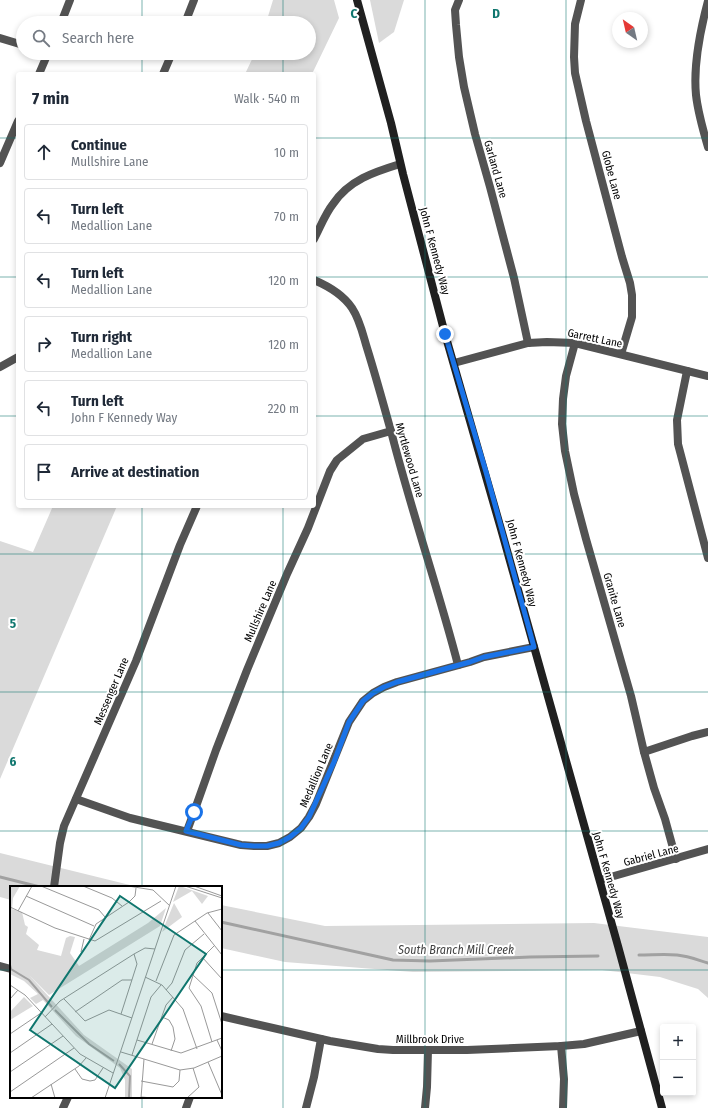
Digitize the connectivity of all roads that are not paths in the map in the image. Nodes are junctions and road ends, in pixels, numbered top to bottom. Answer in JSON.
{"nodes":[{"id":1,"x":70,"y":0,"type":"edge"},
{"id":2,"x":194,"y":0,"type":"edge"},
{"id":3,"x":357,"y":0,"type":"edge"},
{"id":4,"x":460,"y":0,"type":"edge"},
{"id":5,"x":581,"y":0,"type":"edge"},
{"id":6,"x":708,"y":1,"type":"edge"},
{"id":7,"x":64,"y":16,"type":"edge"},
{"id":8,"x":188,"y":16,"type":"edge"},
{"id":9,"x":704,"y":34,"type":"edge"},
{"id":10,"x":0,"y":38,"type":"edge"},
{"id":11,"x":16,"y":43,"type":"edge"},
{"id":12,"x":45,"y":60,"type":"edge"},
{"id":13,"x":169,"y":60,"type":"edge"},
{"id":14,"x":40,"y":72,"type":"edge"},
{"id":15,"x":164,"y":72,"type":"edge"},
{"id":16,"x":16,"y":126,"type":"edge"},
{"id":17,"x":708,"y":147,"type":"edge"},
{"id":18,"x":0,"y":163,"type":"edge"},
{"id":19,"x":400,"y":164,"type":"junction"},
{"id":20,"x":316,"y":236,"type":"edge"},
{"id":21,"x":316,"y":281,"type":"edge"},
{"id":22,"x":575,"y":343,"type":"junction"},
{"id":23,"x":528,"y":344,"type":"junction"},
{"id":24,"x":621,"y":354,"type":"junction"},
{"id":25,"x":16,"y":358,"type":"edge"},
{"id":26,"x":454,"y":363,"type":"junction"},
{"id":27,"x":0,"y":367,"type":"edge"},
{"id":28,"x":687,"y":371,"type":"junction"},
{"id":29,"x":708,"y":376,"type":"edge"},
{"id":30,"x":391,"y":431,"type":"junction"},
{"id":31,"x":316,"y":507,"type":"edge"},
{"id":32,"x":196,"y":508,"type":"edge"},
{"id":33,"x":316,"y":508,"type":"edge"},
{"id":34,"x":708,"y":523,"type":"edge"},
{"id":35,"x":699,"y":525,"type":"junction"},
{"id":36,"x":708,"y":558,"type":"edge"},
{"id":37,"x":534,"y":647,"type":"junction"},
{"id":38,"x":458,"y":665,"type":"junction"},
{"id":39,"x":708,"y":732,"type":"edge"},
{"id":40,"x":644,"y":752,"type":"junction"},
{"id":41,"x":76,"y":799,"type":"junction"},
{"id":42,"x":186,"y":831,"type":"junction"},
{"id":43,"x":708,"y":850,"type":"edge"},
{"id":44,"x":676,"y":859,"type":"junction"},
{"id":45,"x":600,"y":880,"type":"junction"},
{"id":46,"x":54,"y":886,"type":"edge"},
{"id":47,"x":0,"y":966,"type":"edge"},
{"id":48,"x":10,"y":969,"type":"edge"},
{"id":49,"x":222,"y":1016,"type":"edge"},
{"id":50,"x":641,"y":1031,"type":"junction"},
{"id":51,"x":320,"y":1039,"type":"junction"},
{"id":52,"x":560,"y":1046,"type":"junction"},
{"id":53,"x":428,"y":1050,"type":"junction"},
{"id":54,"x":68,"y":1098,"type":"edge"},
{"id":55,"x":190,"y":1098,"type":"edge"},
{"id":56,"x":63,"y":1108,"type":"edge"},
{"id":57,"x":186,"y":1108,"type":"edge"},
{"id":58,"x":306,"y":1108,"type":"edge"},
{"id":59,"x":425,"y":1108,"type":"edge"},
{"id":60,"x":562,"y":1108,"type":"edge"},
{"id":61,"x":662,"y":1108,"type":"edge"}],
"edges":[{"from":1,"to":7,"type":"street"},
{"from":2,"to":8,"type":"street"},
{"from":3,"to":19,"type":"street","name":"John F Kennedy Way"},
{"from":4,"to":23,"type":"street","name":"Garland Lane"},
{"from":5,"to":24,"type":"street","name":"Globe Lane"},
{"from":6,"to":9,"type":"street"},
{"from":9,"to":17,"type":"street"},
{"from":10,"to":11,"type":"street"},
{"from":12,"to":14,"type":"street"},
{"from":13,"to":15,"type":"street"},
{"from":16,"to":18,"type":"street"},
{"from":19,"to":20,"type":"street"},
{"from":19,"to":26,"type":"street","name":"John F Kennedy Way"},
{"from":21,"to":30,"type":"street","name":"Myrtlewood Lane"},
{"from":22,"to":23,"type":"street","name":"Garrett Lane"},
{"from":22,"to":24,"type":"street","name":"Garrett Lane"},
{"from":22,"to":40,"type":"street","name":"Granite Lane"},
{"from":23,"to":26,"type":"street","name":"Garrett Lane"},
{"from":24,"to":28,"type":"street","name":"Garrett Lane"},
{"from":25,"to":27,"type":"street"},
{"from":26,"to":37,"type":"street","name":"John F Kennedy Way"},
{"from":28,"to":29,"type":"street","name":"Garrett Lane"},
{"from":28,"to":35,"type":"street"},
{"from":30,"to":31,"type":"street","name":"Mullshire Lane"},
{"from":30,"to":38,"type":"street","name":"Myrtlewood Lane"},
{"from":32,"to":41,"type":"street","name":"Messenger Lane"},
{"from":33,"to":42,"type":"street","name":"Mullshire Lane"},
{"from":34,"to":35,"type":"street"},
{"from":35,"to":36,"type":"street"},
{"from":37,"to":38,"type":"street","name":"Medallion Lane"},
{"from":37,"to":45,"type":"street","name":"John F Kennedy Way"},
{"from":38,"to":42,"type":"street","name":"Medallion Lane"},
{"from":39,"to":40,"type":"street"},
{"from":40,"to":44,"type":"street","name":"Granite Lane"},
{"from":41,"to":42,"type":"street","name":"Medallion Lane"},
{"from":41,"to":46,"type":"street","name":"Messenger Lane"},
{"from":43,"to":44,"type":"street","name":"Gabriel Lane"},
{"from":44,"to":45,"type":"street","name":"Gabriel Lane"},
{"from":45,"to":50,"type":"street","name":"John F Kennedy Way"},
{"from":47,"to":48,"type":"street"},
{"from":49,"to":51,"type":"street","name":"Millbrook Drive"},
{"from":50,"to":52,"type":"street","name":"Millbrook Drive"},
{"from":50,"to":61,"type":"street","name":"John F Kennedy Way"},
{"from":51,"to":53,"type":"street","name":"Millbrook Drive"},
{"from":51,"to":58,"type":"street"},
{"from":52,"to":53,"type":"street","name":"Millbrook Drive"},
{"from":52,"to":60,"type":"street"},
{"from":53,"to":59,"type":"street"},
{"from":54,"to":56,"type":"street"},
{"from":55,"to":57,"type":"street"}]}
